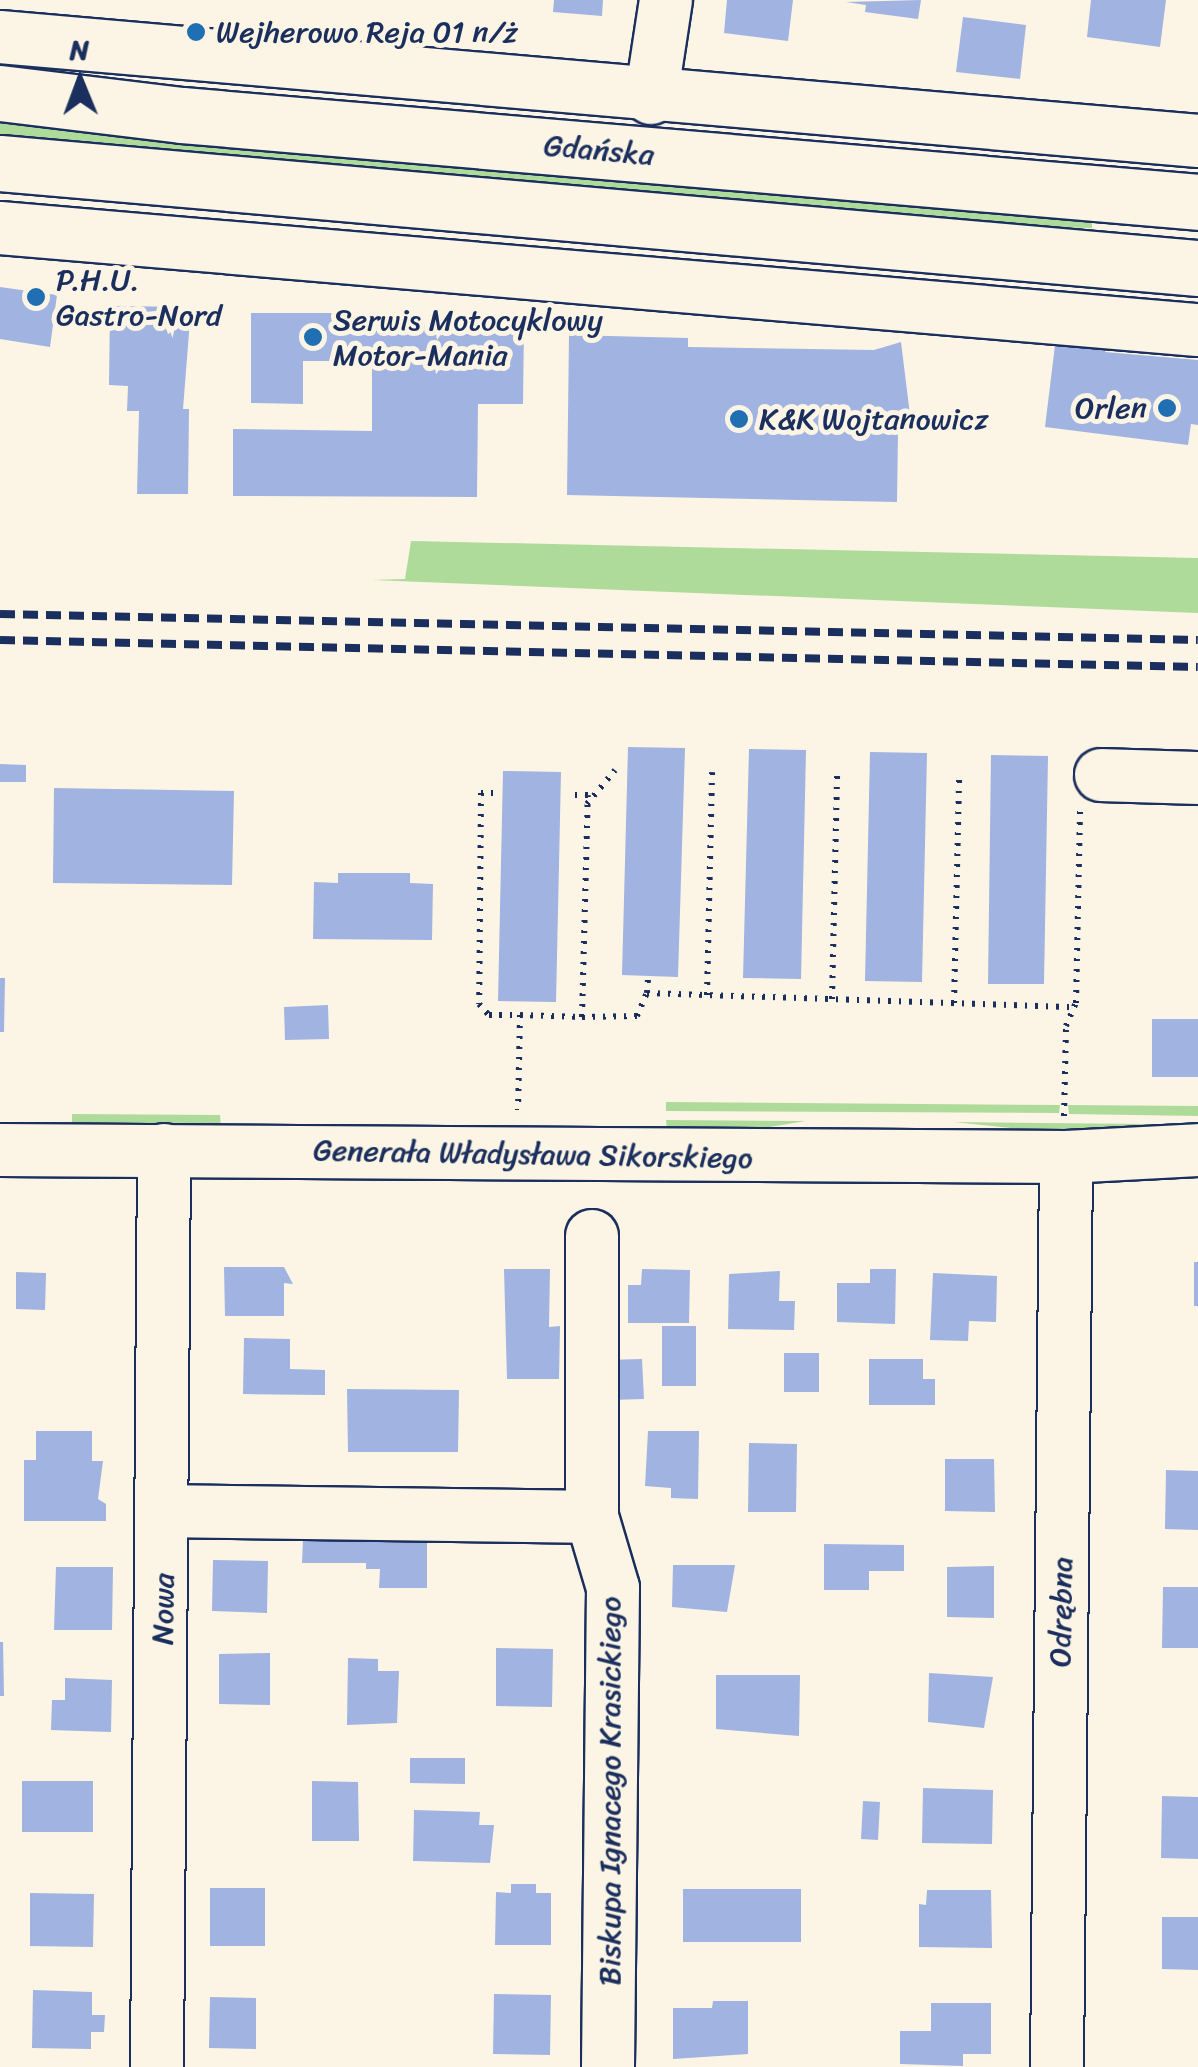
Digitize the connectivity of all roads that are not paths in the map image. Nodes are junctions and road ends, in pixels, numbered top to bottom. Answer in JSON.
{"nodes":[{"id":1,"x":666,"y":0,"type":"edge"},
{"id":2,"x":57,"y":22,"type":"edge"},
{"id":3,"x":0,"y":37,"type":"edge"},
{"id":4,"x":0,"y":93,"type":"edge"},
{"id":5,"x":651,"y":98,"type":"junction"},
{"id":6,"x":1198,"y":141,"type":"edge"},
{"id":7,"x":0,"y":163,"type":"edge"},
{"id":8,"x":1198,"y":202,"type":"edge"},
{"id":9,"x":581,"y":219,"type":"junction"},
{"id":10,"x":0,"y":228,"type":"edge"},
{"id":11,"x":814,"y":238,"type":"junction"},
{"id":12,"x":1198,"y":268,"type":"edge"},
{"id":13,"x":559,"y":278,"type":"junction"},
{"id":14,"x":852,"y":302,"type":"junction"},
{"id":15,"x":1198,"y":330,"type":"edge"},
{"id":16,"x":1198,"y":778,"type":"edge"},
{"id":17,"x":1090,"y":787,"type":"road end"},
{"id":18,"x":1065,"y":1137,"type":"junction"},
{"id":19,"x":0,"y":1150,"type":"edge"},
{"id":20,"x":164,"y":1150,"type":"junction"},
{"id":21,"x":1198,"y":1150,"type":"edge"},
{"id":22,"x":1198,"y":1169,"type":"edge"},
{"id":23,"x":592,"y":1236,"type":"dead end"},
{"id":24,"x":165,"y":1511,"type":"junction"},
{"id":25,"x":592,"y":1518,"type":"junction"},
{"id":26,"x":157,"y":2067,"type":"edge"},
{"id":27,"x":608,"y":2067,"type":"edge"},
{"id":28,"x":1056,"y":2067,"type":"edge"}],
"edges":[{"from":1,"to":5,"type":"street"},
{"from":2,"to":3,"type":"street","name":"Gdańska"},
{"from":2,"to":5,"type":"street","name":"Gdańska"},
{"from":4,"to":8,"type":"main road","name":"Gdańska"},
{"from":5,"to":6,"type":"street","name":"Gdańska"},
{"from":7,"to":9,"type":"main road"},
{"from":9,"to":11,"type":"main road"},
{"from":9,"to":13,"type":"street"},
{"from":10,"to":13,"type":"street"},
{"from":11,"to":12,"type":"main road"},
{"from":11,"to":14,"type":"street"},
{"from":13,"to":14,"type":"street"},
{"from":14,"to":15,"type":"street"},
{"from":16,"to":17,"type":"street"},
{"from":18,"to":20,"type":"street","name":"Generała Władysława Sikorskiego"},
{"from":18,"to":21,"type":"street","name":"Generała Władysława Sikorskiego"},
{"from":18,"to":22,"type":"street","name":"Generała Władysława Sikorskiego"},
{"from":18,"to":28,"type":"street","name":"Odrębna"},
{"from":19,"to":20,"type":"street","name":"Generała Władysława Sikorskiego"},
{"from":20,"to":24,"type":"street","name":"Nowa"},
{"from":23,"to":25,"type":"street","name":"Biskupa Ignacego Krasickiego"},
{"from":24,"to":25,"type":"street"},
{"from":24,"to":26,"type":"street","name":"Nowa"},
{"from":25,"to":27,"type":"street","name":"Biskupa Ignacego Krasickiego"}]}
